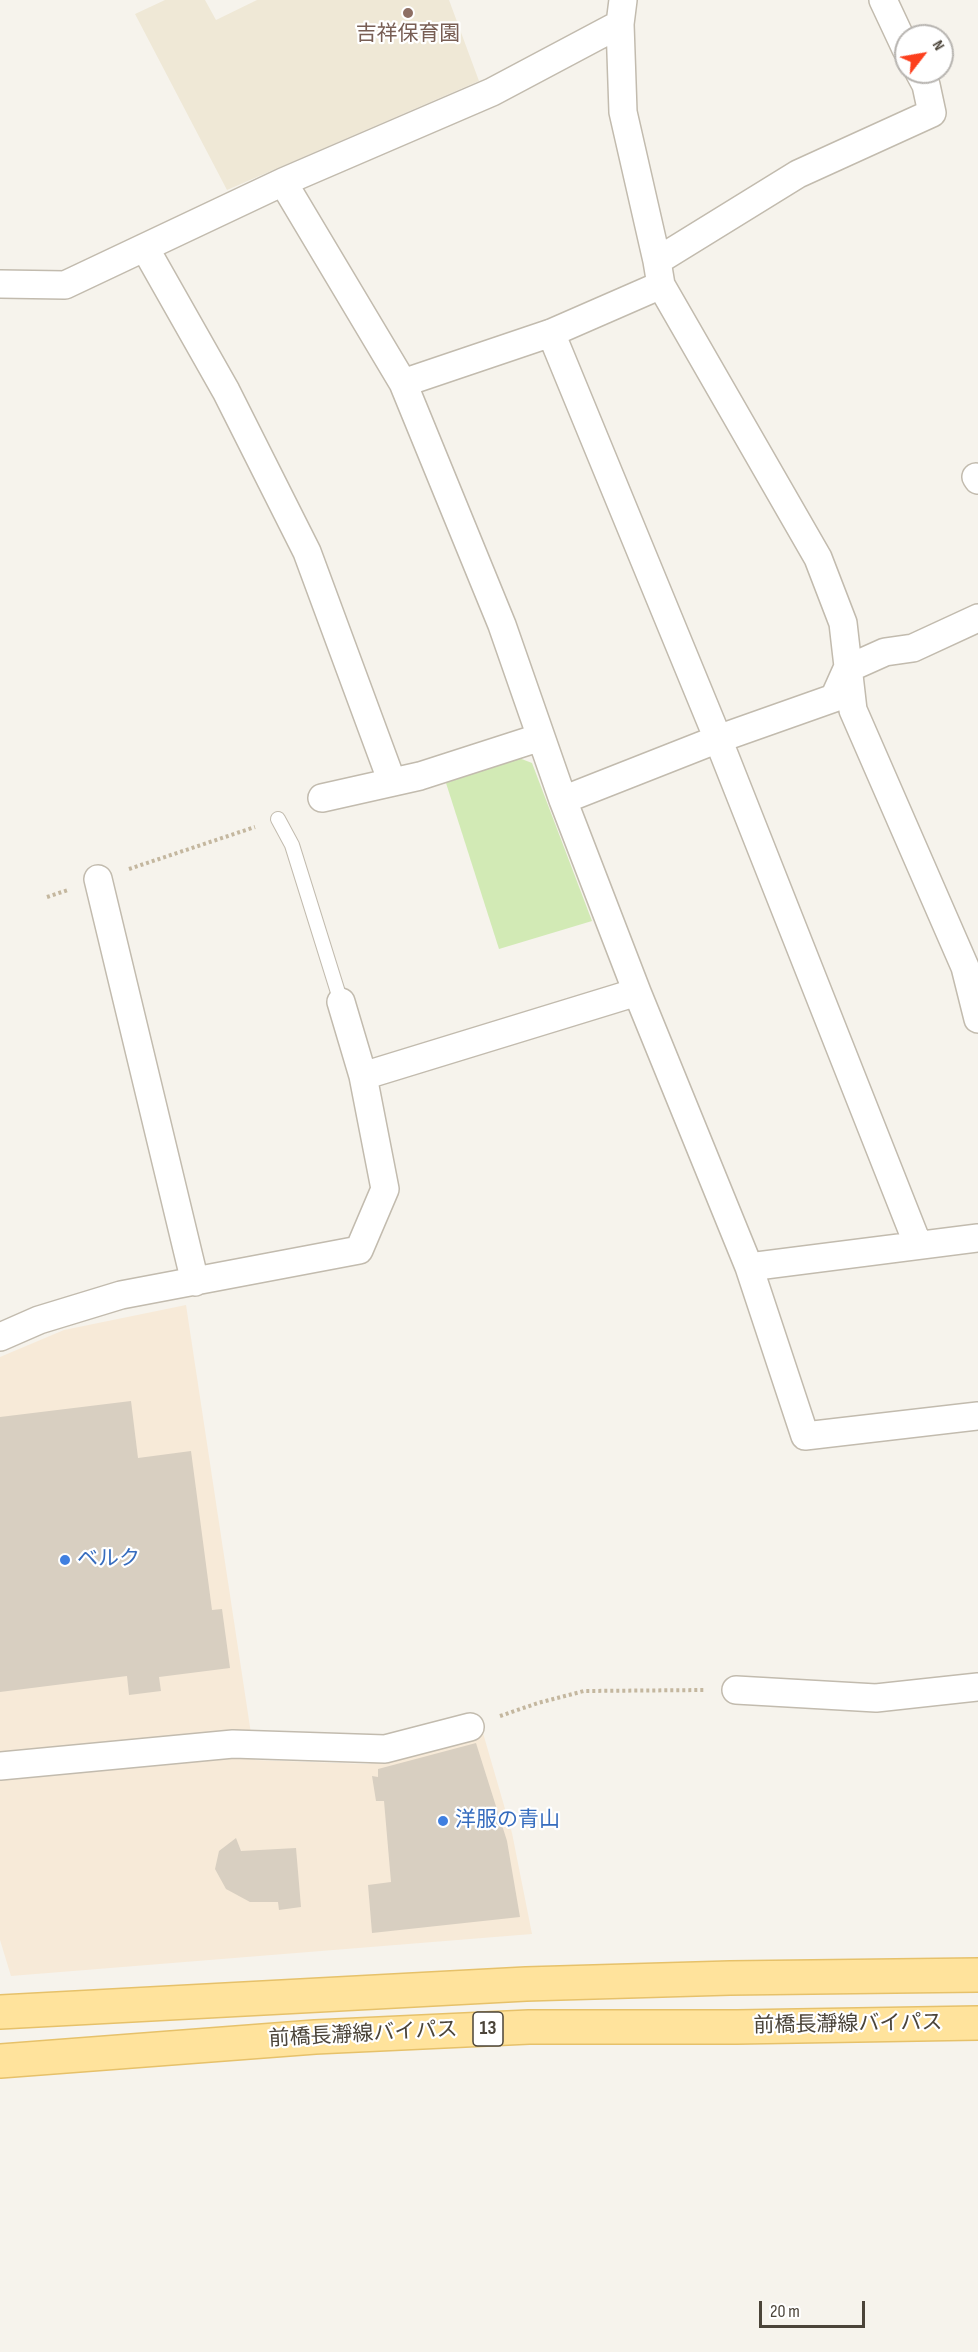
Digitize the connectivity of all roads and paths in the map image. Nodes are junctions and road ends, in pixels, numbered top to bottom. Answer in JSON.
{"nodes":[{"id":1,"x":883,"y":0,"type":"edge"},
{"id":2,"x":622,"y":12,"type":"edge"},
{"id":3,"x":894,"y":24,"type":"edge"},
{"id":4,"x":925,"y":84,"type":"edge"},
{"id":5,"x":283,"y":182,"type":"junction"},
{"id":6,"x":144,"y":248,"type":"junction"},
{"id":7,"x":659,"y":273,"type":"junction"},
{"id":8,"x":0,"y":284,"type":"edge"},
{"id":9,"x":550,"y":333,"type":"junction"},
{"id":10,"x":403,"y":383,"type":"junction"},
{"id":11,"x":978,"y":618,"type":"edge"},
{"id":12,"x":847,"y":669,"type":"junction"},
{"id":13,"x":541,"y":737,"type":"junction"},
{"id":14,"x":718,"y":739,"type":"junction"},
{"id":15,"x":392,"y":782,"type":"junction"},
{"id":16,"x":322,"y":798,"type":"dead end"},
{"id":17,"x":563,"y":800,"type":"junction"},
{"id":18,"x":278,"y":819,"type":"joint"},
{"id":19,"x":98,"y":879,"type":"junction"},
{"id":20,"x":47,"y":897,"type":"dead end"},
{"id":21,"x":637,"y":992,"type":"junction"},
{"id":22,"x":341,"y":1002,"type":"joint"},
{"id":23,"x":978,"y":1019,"type":"edge"},
{"id":24,"x":363,"y":1076,"type":"junction"},
{"id":25,"x":978,"y":1238,"type":"edge"},
{"id":26,"x":918,"y":1245,"type":"junction"},
{"id":27,"x":749,"y":1267,"type":"junction"},
{"id":28,"x":195,"y":1282,"type":"junction"},
{"id":29,"x":0,"y":1337,"type":"edge"},
{"id":30,"x":978,"y":1416,"type":"edge"},
{"id":31,"x":978,"y":1688,"type":"edge"},
{"id":32,"x":736,"y":1690,"type":"joint"},
{"id":33,"x":470,"y":1727,"type":"joint"},
{"id":34,"x":0,"y":1766,"type":"edge"},
{"id":35,"x":978,"y":1975,"type":"edge"},
{"id":36,"x":1,"y":2005,"type":"edge"},
{"id":37,"x":978,"y":2023,"type":"edge"},
{"id":38,"x":0,"y":2061,"type":"edge"}],
"edges":[{"from":1,"to":3,"type":"street"},
{"from":2,"to":5,"type":"street"},
{"from":2,"to":7,"type":"street"},
{"from":4,"to":7,"type":"street"},
{"from":5,"to":6,"type":"street"},
{"from":5,"to":10,"type":"street"},
{"from":6,"to":8,"type":"street"},
{"from":6,"to":15,"type":"street"},
{"from":7,"to":9,"type":"street"},
{"from":7,"to":12,"type":"street"},
{"from":9,"to":10,"type":"street"},
{"from":9,"to":14,"type":"street"},
{"from":10,"to":13,"type":"street"},
{"from":11,"to":12,"type":"street"},
{"from":12,"to":14,"type":"street"},
{"from":12,"to":23,"type":"street"},
{"from":13,"to":15,"type":"street"},
{"from":13,"to":17,"type":"street"},
{"from":14,"to":17,"type":"street"},
{"from":14,"to":26,"type":"street"},
{"from":15,"to":16,"type":"street"},
{"from":17,"to":21,"type":"street"},
{"from":18,"to":19,"type":"path"},
{"from":18,"to":22,"type":"lane"},
{"from":19,"to":20,"type":"path"},
{"from":19,"to":28,"type":"street"},
{"from":21,"to":24,"type":"street"},
{"from":21,"to":27,"type":"street"},
{"from":22,"to":24,"type":"street"},
{"from":24,"to":28,"type":"street"},
{"from":25,"to":26,"type":"street"},
{"from":26,"to":27,"type":"street"},
{"from":27,"to":30,"type":"street"},
{"from":28,"to":29,"type":"street"},
{"from":31,"to":32,"type":"street"},
{"from":32,"to":33,"type":"path"},
{"from":33,"to":34,"type":"street"},
{"from":35,"to":36,"type":"main road","name":"前橋長瀞線バイパス","number":"13"},
{"from":37,"to":38,"type":"main road","name":"前橋長瀞線バイパス","number":"13"}]}
